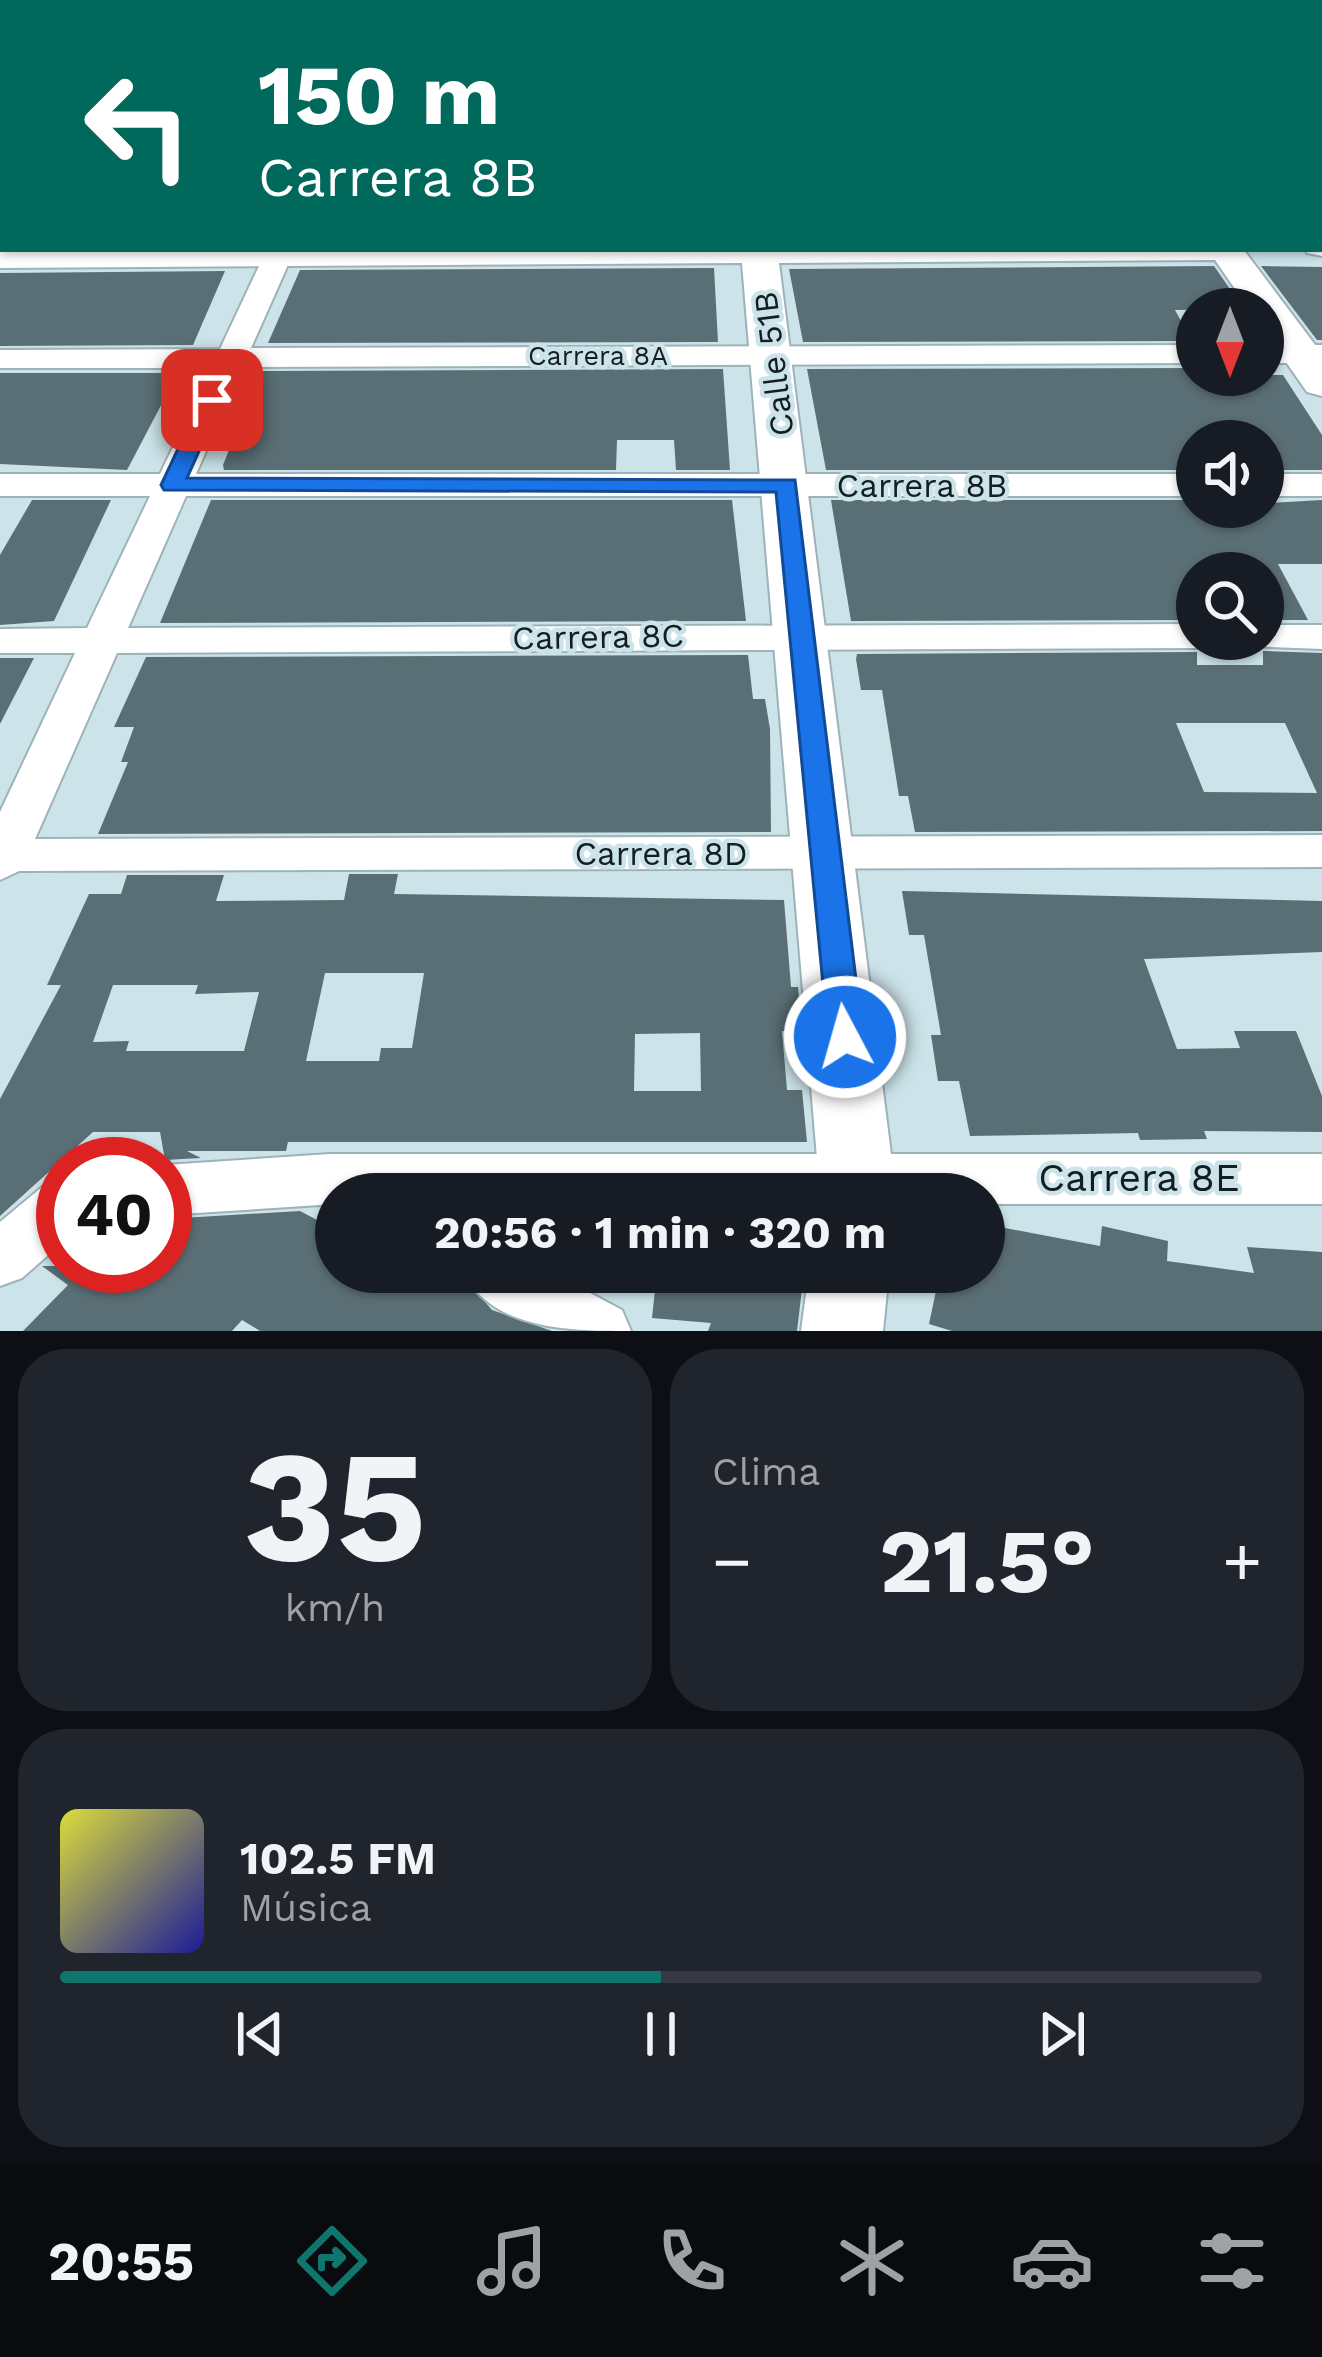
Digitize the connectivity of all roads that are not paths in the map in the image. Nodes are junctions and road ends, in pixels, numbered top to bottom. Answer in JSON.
{"nodes":[{"id":1,"x":760,"y":252,"type":"edge"},
{"id":2,"x":1223,"y":252,"type":"edge"},
{"id":3,"x":279,"y":253,"type":"edge"},
{"id":4,"x":0,"y":257,"type":"edge"},
{"id":5,"x":1176,"y":354,"type":"edge"},
{"id":6,"x":772,"y":355,"type":"junction"},
{"id":7,"x":231,"y":358,"type":"junction"},
{"id":8,"x":0,"y":359,"type":"edge"},
{"id":9,"x":1302,"y":361,"type":"edge"},
{"id":10,"x":787,"y":484,"type":"junction"},
{"id":11,"x":1176,"y":484,"type":"edge"},
{"id":12,"x":1284,"y":484,"type":"edge"},
{"id":13,"x":1322,"y":484,"type":"edge"},
{"id":14,"x":0,"y":485,"type":"edge"},
{"id":15,"x":172,"y":485,"type":"junction"},
{"id":16,"x":801,"y":634,"type":"junction"},
{"id":17,"x":1176,"y":636,"type":"edge"},
{"id":18,"x":1284,"y":637,"type":"edge"},
{"id":19,"x":1322,"y":637,"type":"edge"},
{"id":20,"x":104,"y":640,"type":"junction"},
{"id":21,"x":0,"y":641,"type":"edge"},
{"id":22,"x":1322,"y":851,"type":"edge"},
{"id":23,"x":826,"y":853,"type":"junction"},
{"id":24,"x":1,"y":858,"type":"edge"},
{"id":25,"x":858,"y":1173,"type":"edge"},
{"id":26,"x":1322,"y":1179,"type":"edge"},
{"id":27,"x":1005,"y":1183,"type":"edge"},
{"id":28,"x":315,"y":1187,"type":"edge"},
{"id":29,"x":192,"y":1190,"type":"edge"},
{"id":30,"x":36,"y":1228,"type":"edge"},
{"id":31,"x":0,"y":1259,"type":"edge"},
{"id":32,"x":531,"y":1293,"type":"edge"},
{"id":33,"x":847,"y":1293,"type":"edge"},
{"id":34,"x":599,"y":1331,"type":"edge"},
{"id":35,"x":842,"y":1331,"type":"edge"}],
"edges":[{"from":1,"to":3,"type":"street"},
{"from":1,"to":6,"type":"street","name":"Calle 51B"},
{"from":2,"to":9,"type":"street"},
{"from":3,"to":4,"type":"street"},
{"from":3,"to":7,"type":"street"},
{"from":5,"to":6,"type":"street","name":"Carrera 8A"},
{"from":6,"to":7,"type":"street","name":"Carrera 8A"},
{"from":6,"to":10,"type":"street","name":"Calle 51B"},
{"from":7,"to":8,"type":"street","name":"Carrera 8A"},
{"from":7,"to":15,"type":"street"},
{"from":10,"to":11,"type":"street","name":"Carrera 8B"},
{"from":10,"to":15,"type":"street","name":"Carrera 8B"},
{"from":10,"to":16,"type":"street","name":"Calle 51B"},
{"from":12,"to":13,"type":"street"},
{"from":14,"to":15,"type":"street","name":"Carrera 8B"},
{"from":15,"to":20,"type":"street"},
{"from":16,"to":17,"type":"street","name":"Carrera 8C"},
{"from":16,"to":20,"type":"street","name":"Carrera 8C"},
{"from":16,"to":23,"type":"street","name":"Calle 51B"},
{"from":18,"to":19,"type":"street"},
{"from":20,"to":21,"type":"street","name":"Carrera 8C"},
{"from":20,"to":24,"type":"street"},
{"from":22,"to":23,"type":"street","name":"Carrera 8D"},
{"from":23,"to":24,"type":"street","name":"Carrera 8D"},
{"from":23,"to":25,"type":"street","name":"Calle 51B"},
{"from":26,"to":27,"type":"street","name":"Carrera 8E"},
{"from":28,"to":29,"type":"street","name":"Carrera 8E"},
{"from":30,"to":31,"type":"street"},
{"from":32,"to":34,"type":"street"},
{"from":33,"to":35,"type":"street"}]}
